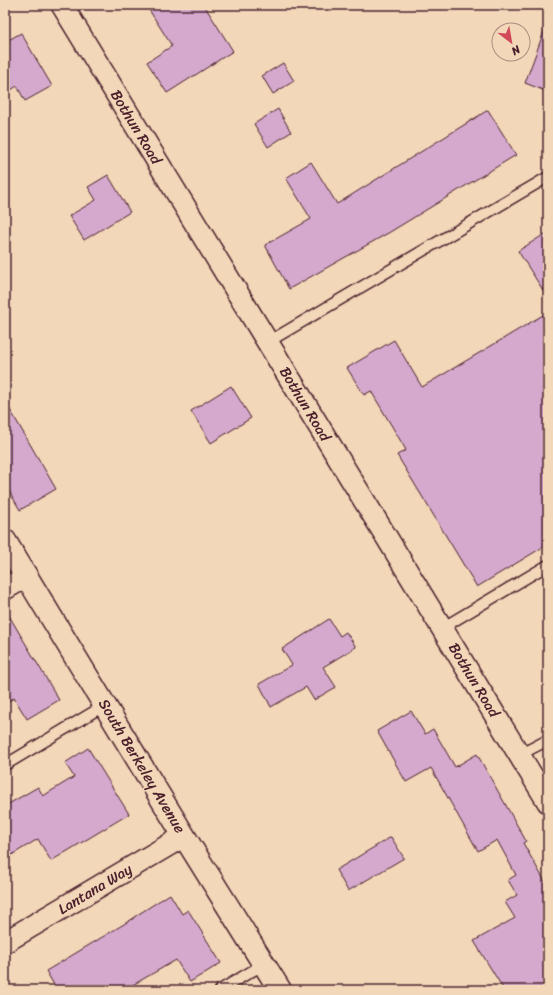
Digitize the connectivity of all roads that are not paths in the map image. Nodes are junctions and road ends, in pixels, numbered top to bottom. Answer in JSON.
{"nodes":[{"id":1,"x":62,"y":5,"type":"edge"},
{"id":2,"x":548,"y":177,"type":"edge"},
{"id":3,"x":268,"y":342,"type":"junction"},
{"id":4,"x":5,"y":541,"type":"edge"},
{"id":5,"x":548,"y":565,"type":"edge"},
{"id":6,"x":27,"y":576,"type":"junction"},
{"id":7,"x":5,"y":589,"type":"edge"},
{"id":8,"x":442,"y":628,"type":"junction"},
{"id":9,"x":105,"y":705,"type":"junction"},
{"id":10,"x":548,"y":740,"type":"edge"},
{"id":11,"x":519,"y":755,"type":"junction"},
{"id":12,"x":5,"y":764,"type":"edge"},
{"id":13,"x":548,"y":802,"type":"edge"},
{"id":14,"x":184,"y":836,"type":"junction"},
{"id":15,"x":5,"y":942,"type":"edge"},
{"id":16,"x":264,"y":964,"type":"junction"},
{"id":17,"x":220,"y":990,"type":"edge"},
{"id":18,"x":280,"y":990,"type":"edge"}],
"edges":[{"from":1,"to":3,"type":"street","name":"Bothun Road"},
{"from":2,"to":3,"type":"lane"},
{"from":3,"to":8,"type":"street","name":"Bothun Road"},
{"from":4,"to":6,"type":"street","name":"South Berkeley Avenue"},
{"from":5,"to":8,"type":"lane"},
{"from":6,"to":7,"type":"street"},
{"from":6,"to":9,"type":"street","name":"South Berkeley Avenue"},
{"from":8,"to":11,"type":"street","name":"Bothun Road"},
{"from":9,"to":12,"type":"lane"},
{"from":9,"to":14,"type":"street","name":"South Berkeley Avenue"},
{"from":10,"to":11,"type":"lane"},
{"from":11,"to":13,"type":"street","name":"Bothun Road"},
{"from":14,"to":15,"type":"street","name":"Lantana Way"},
{"from":14,"to":16,"type":"street","name":"South Berkeley Avenue"},
{"from":16,"to":17,"type":"lane"},
{"from":16,"to":18,"type":"street","name":"South Berkeley Avenue"}]}
